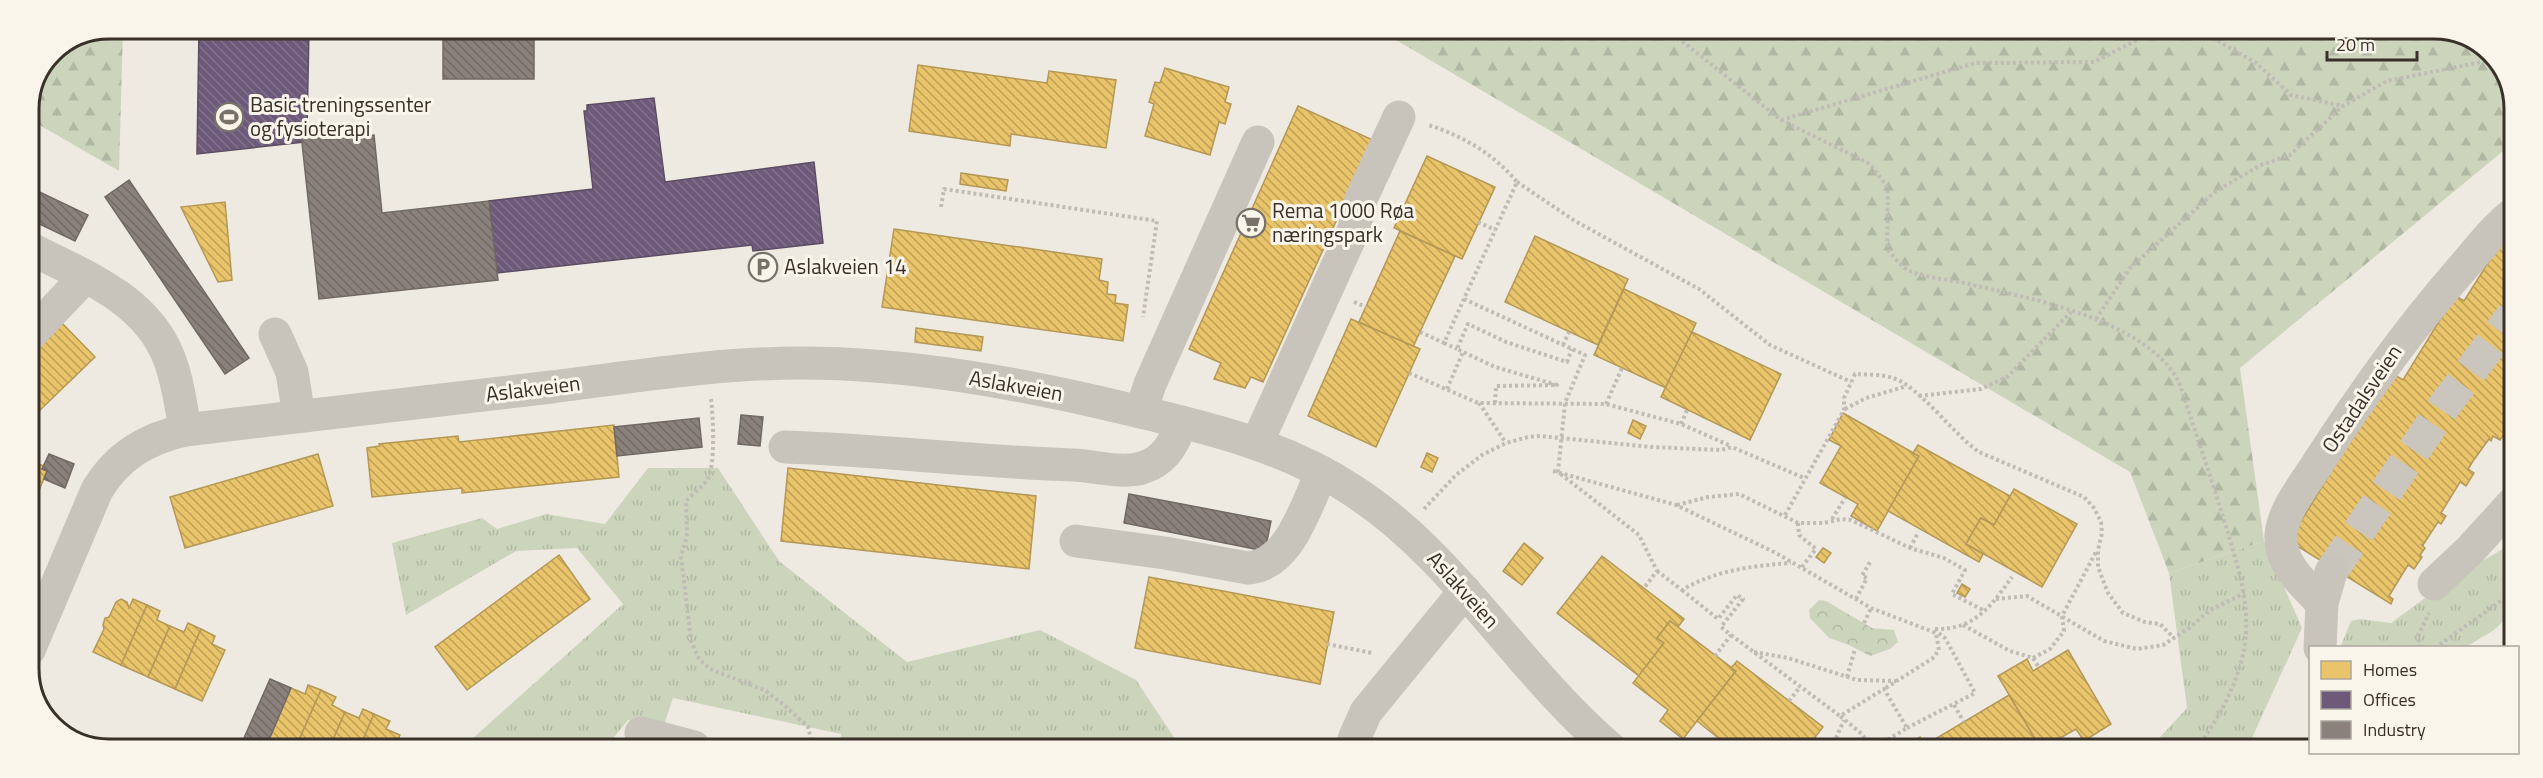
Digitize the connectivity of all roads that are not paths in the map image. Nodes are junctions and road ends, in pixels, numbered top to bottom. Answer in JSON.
{"nodes":[{"id":1,"x":1399,"y":117,"type":"road end"},
{"id":2,"x":1258,"y":142,"type":"dead end"},
{"id":3,"x":2504,"y":224,"type":"edge"},
{"id":4,"x":39,"y":254,"type":"edge"},
{"id":5,"x":85,"y":277,"type":"junction"},
{"id":6,"x":39,"y":325,"type":"edge"},
{"id":7,"x":275,"y":334,"type":"dead end"},
{"id":8,"x":1141,"y":412,"type":"junction"},
{"id":9,"x":299,"y":416,"type":"junction"},
{"id":10,"x":1181,"y":422,"type":"junction"},
{"id":11,"x":185,"y":430,"type":"junction"},
{"id":12,"x":1257,"y":443,"type":"junction"},
{"id":13,"x":785,"y":447,"type":"dead end"},
{"id":14,"x":1323,"y":472,"type":"junction"},
{"id":15,"x":2504,"y":512,"type":"edge"},
{"id":16,"x":1076,"y":541,"type":"dead end"},
{"id":17,"x":2331,"y":572,"type":"tunnel mouth"},
{"id":18,"x":2434,"y":584,"type":"dead end"},
{"id":19,"x":1465,"y":591,"type":"junction"},
{"id":20,"x":39,"y":599,"type":"edge"},
{"id":21,"x":2322,"y":603,"type":"junction"},
{"id":22,"x":2320,"y":646,"type":"edge"},
{"id":23,"x":641,"y":733,"type":"dead end"},
{"id":24,"x":664,"y":739,"type":"edge"},
{"id":25,"x":1354,"y":739,"type":"edge"},
{"id":26,"x":1601,"y":739,"type":"edge"}],
"edges":[{"from":1,"to":12,"type":"street"},
{"from":2,"to":8,"type":"street"},
{"from":3,"to":21,"type":"street","name":"Ostadalsveien"},
{"from":4,"to":5,"type":"street"},
{"from":5,"to":6,"type":"street"},
{"from":5,"to":11,"type":"street"},
{"from":7,"to":9,"type":"street"},
{"from":8,"to":9,"type":"street","name":"Aslakveien"},
{"from":8,"to":10,"type":"street","name":"Aslakveien"},
{"from":9,"to":11,"type":"street","name":"Aslakveien"},
{"from":10,"to":12,"type":"street","name":"Aslakveien"},
{"from":10,"to":13,"type":"street"},
{"from":11,"to":20,"type":"street","name":"Aslakveien"},
{"from":12,"to":14,"type":"street","name":"Aslakveien"},
{"from":14,"to":16,"type":"street"},
{"from":14,"to":19,"type":"street","name":"Aslakveien"},
{"from":15,"to":18,"type":"street"},
{"from":17,"to":21,"type":"street"},
{"from":19,"to":25,"type":"street"},
{"from":19,"to":26,"type":"street","name":"Aslakveien"},
{"from":21,"to":22,"type":"street"},
{"from":23,"to":24,"type":"street"}]}
